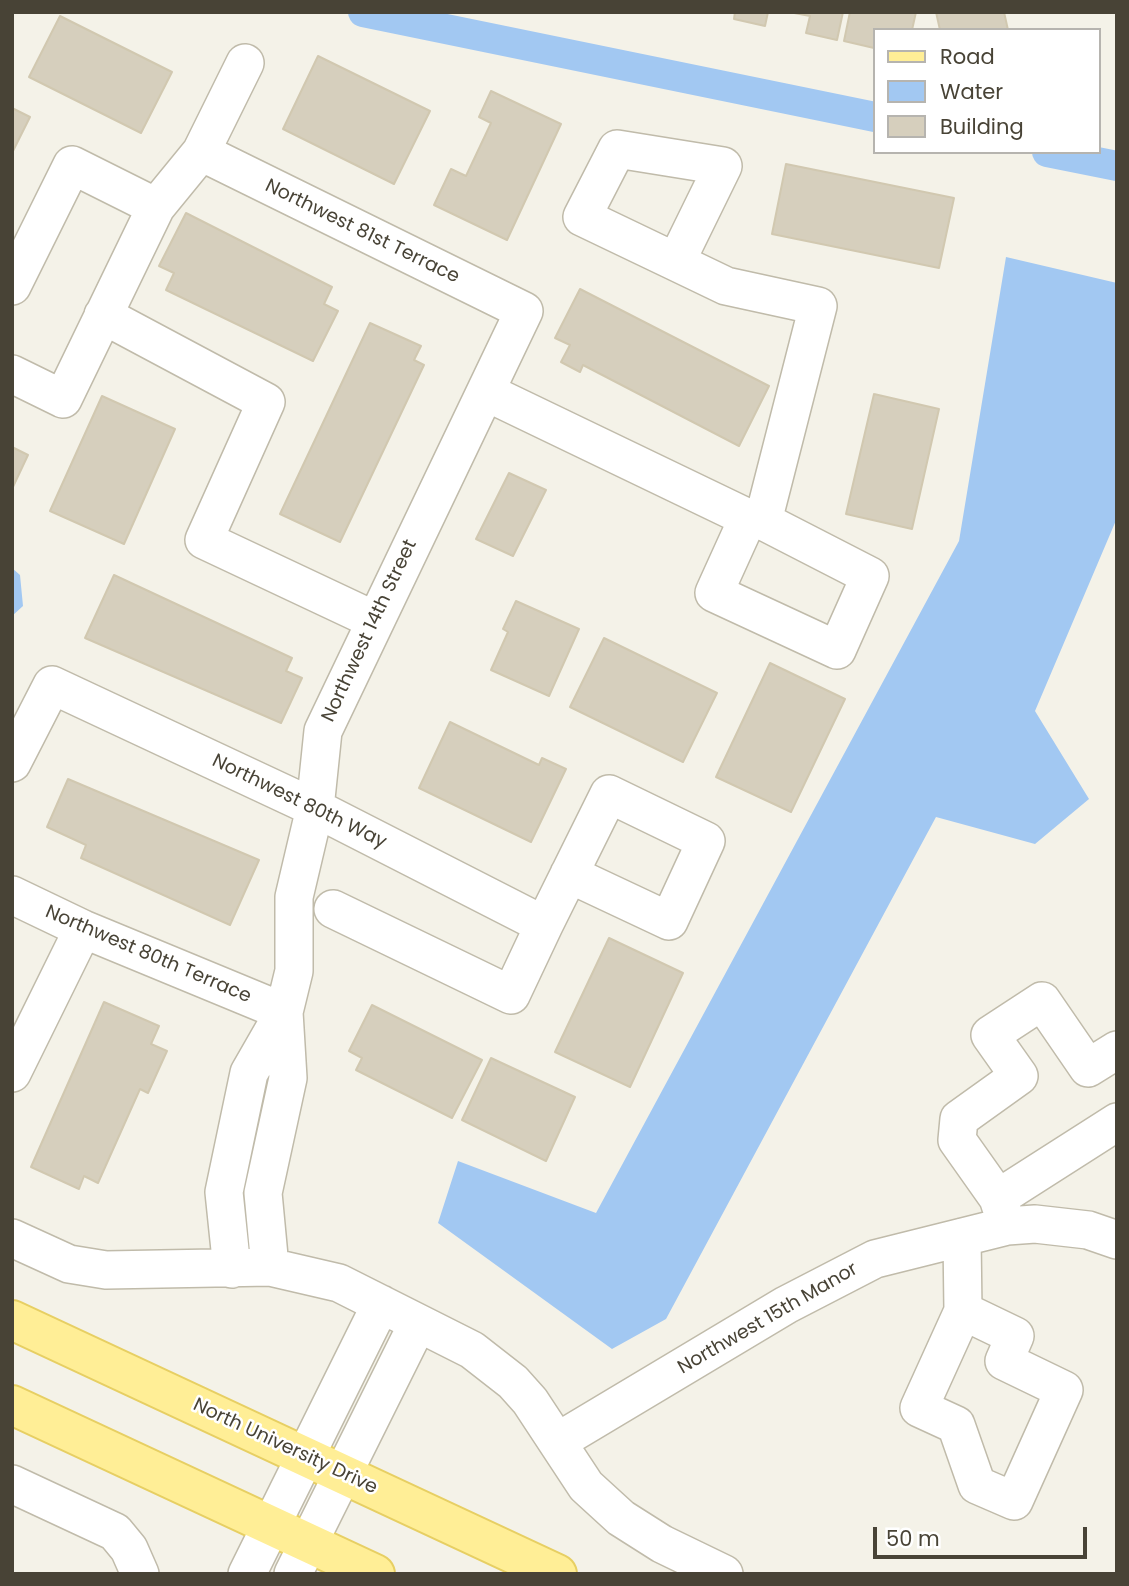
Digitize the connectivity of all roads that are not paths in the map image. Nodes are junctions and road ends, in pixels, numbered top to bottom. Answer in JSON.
{"nodes":[{"id":1,"x":245,"y":63,"type":"dead end"},
{"id":2,"x":201,"y":152,"type":"junction"},
{"id":3,"x":156,"y":207,"type":"junction"},
{"id":4,"x":676,"y":262,"type":"dead end"},
{"id":5,"x":12,"y":286,"type":"edge"},
{"id":6,"x":524,"y":312,"type":"joint"},
{"id":7,"x":103,"y":316,"type":"junction"},
{"id":8,"x":12,"y":374,"type":"edge"},
{"id":9,"x":486,"y":392,"type":"junction"},
{"id":10,"x":374,"y":620,"type":"junction"},
{"id":11,"x":12,"y":763,"type":"edge"},
{"id":12,"x":316,"y":808,"type":"junction"},
{"id":13,"x":569,"y":874,"type":"dead end"},
{"id":14,"x":12,"y":895,"type":"edge"},
{"id":15,"x":333,"y":909,"type":"dead end"},
{"id":16,"x":544,"y":925,"type":"junction"},
{"id":17,"x":83,"y":929,"type":"junction"},
{"id":18,"x":284,"y":1012,"type":"junction"},
{"id":19,"x":24,"y":1021,"type":"edge"},
{"id":20,"x":1117,"y":1050,"type":"edge"},
{"id":21,"x":12,"y":1073,"type":"edge"},
{"id":22,"x":1117,"y":1122,"type":"edge"},
{"id":23,"x":1002,"y":1212,"type":"junction"},
{"id":24,"x":962,"y":1237,"type":"junction"},
{"id":25,"x":12,"y":1238,"type":"edge"},
{"id":26,"x":1117,"y":1240,"type":"edge"},
{"id":27,"x":270,"y":1267,"type":"junction"},
{"id":28,"x":232,"y":1269,"type":"junction"},
{"id":29,"x":382,"y":1304,"type":"junction"},
{"id":30,"x":963,"y":1311,"type":"junction"},
{"id":31,"x":12,"y":1320,"type":"edge"},
{"id":32,"x":418,"y":1323,"type":"junction"},
{"id":33,"x":12,"y":1405,"type":"edge"},
{"id":34,"x":557,"y":1442,"type":"junction"},
{"id":35,"x":305,"y":1457,"type":"junction"},
{"id":36,"x":343,"y":1474,"type":"junction"},
{"id":37,"x":12,"y":1484,"type":"edge"},
{"id":38,"x":271,"y":1526,"type":"junction"},
{"id":39,"x":301,"y":1559,"type":"edge"},
{"id":40,"x":140,"y":1574,"type":"edge"},
{"id":41,"x":247,"y":1574,"type":"edge"},
{"id":42,"x":375,"y":1574,"type":"edge"},
{"id":43,"x":557,"y":1574,"type":"edge"},
{"id":44,"x":724,"y":1574,"type":"edge"}],
"edges":[{"from":1,"to":2,"type":"street"},
{"from":2,"to":3,"type":"street"},
{"from":2,"to":6,"type":"street","name":"Northwest 81st Terrace"},
{"from":3,"to":5,"type":"street"},
{"from":3,"to":7,"type":"street"},
{"from":4,"to":9,"type":"street"},
{"from":6,"to":9,"type":"street","name":"Northwest 14th Street"},
{"from":7,"to":8,"type":"street"},
{"from":7,"to":10,"type":"street"},
{"from":9,"to":10,"type":"street","name":"Northwest 14th Street"},
{"from":10,"to":12,"type":"street","name":"Northwest 14th Street"},
{"from":11,"to":12,"type":"street","name":"Northwest 80th Way"},
{"from":12,"to":16,"type":"street","name":"Northwest 80th Way"},
{"from":12,"to":18,"type":"street","name":"Northwest 14th Street"},
{"from":13,"to":16,"type":"street"},
{"from":14,"to":17,"type":"street","name":"Northwest 80th Terrace"},
{"from":15,"to":16,"type":"street"},
{"from":17,"to":18,"type":"street","name":"Northwest 80th Terrace"},
{"from":17,"to":19,"type":"street"},
{"from":18,"to":27,"type":"street","name":"Northwest 14th Street"},
{"from":18,"to":28,"type":"street","name":"Northwest 14th Street"},
{"from":19,"to":21,"type":"street"},
{"from":20,"to":23,"type":"street"},
{"from":22,"to":23,"type":"street"},
{"from":23,"to":24,"type":"street","name":"Northwest 15th Manor"},
{"from":23,"to":26,"type":"street","name":"Northwest 15th Manor"},
{"from":24,"to":30,"type":"street"},
{"from":24,"to":34,"type":"street","name":"Northwest 15th Manor"},
{"from":25,"to":28,"type":"street"},
{"from":27,"to":28,"type":"street"},
{"from":27,"to":29,"type":"street"},
{"from":29,"to":32,"type":"street"},
{"from":29,"to":35,"type":"street"},
{"from":30,"to":30,"type":"street"},
{"from":31,"to":35,"type":"main road","name":"North University Drive"},
{"from":32,"to":34,"type":"street"},
{"from":32,"to":36,"type":"street"},
{"from":33,"to":38,"type":"main road"},
{"from":34,"to":44,"type":"street"},
{"from":35,"to":36,"type":"main road","name":"North University Drive"},
{"from":35,"to":38,"type":"street"},
{"from":36,"to":39,"type":"street"},
{"from":36,"to":43,"type":"main road","name":"North University Drive"},
{"from":37,"to":40,"type":"street"},
{"from":38,"to":39,"type":"main road"},
{"from":38,"to":41,"type":"street"},
{"from":39,"to":42,"type":"main road"}]}
